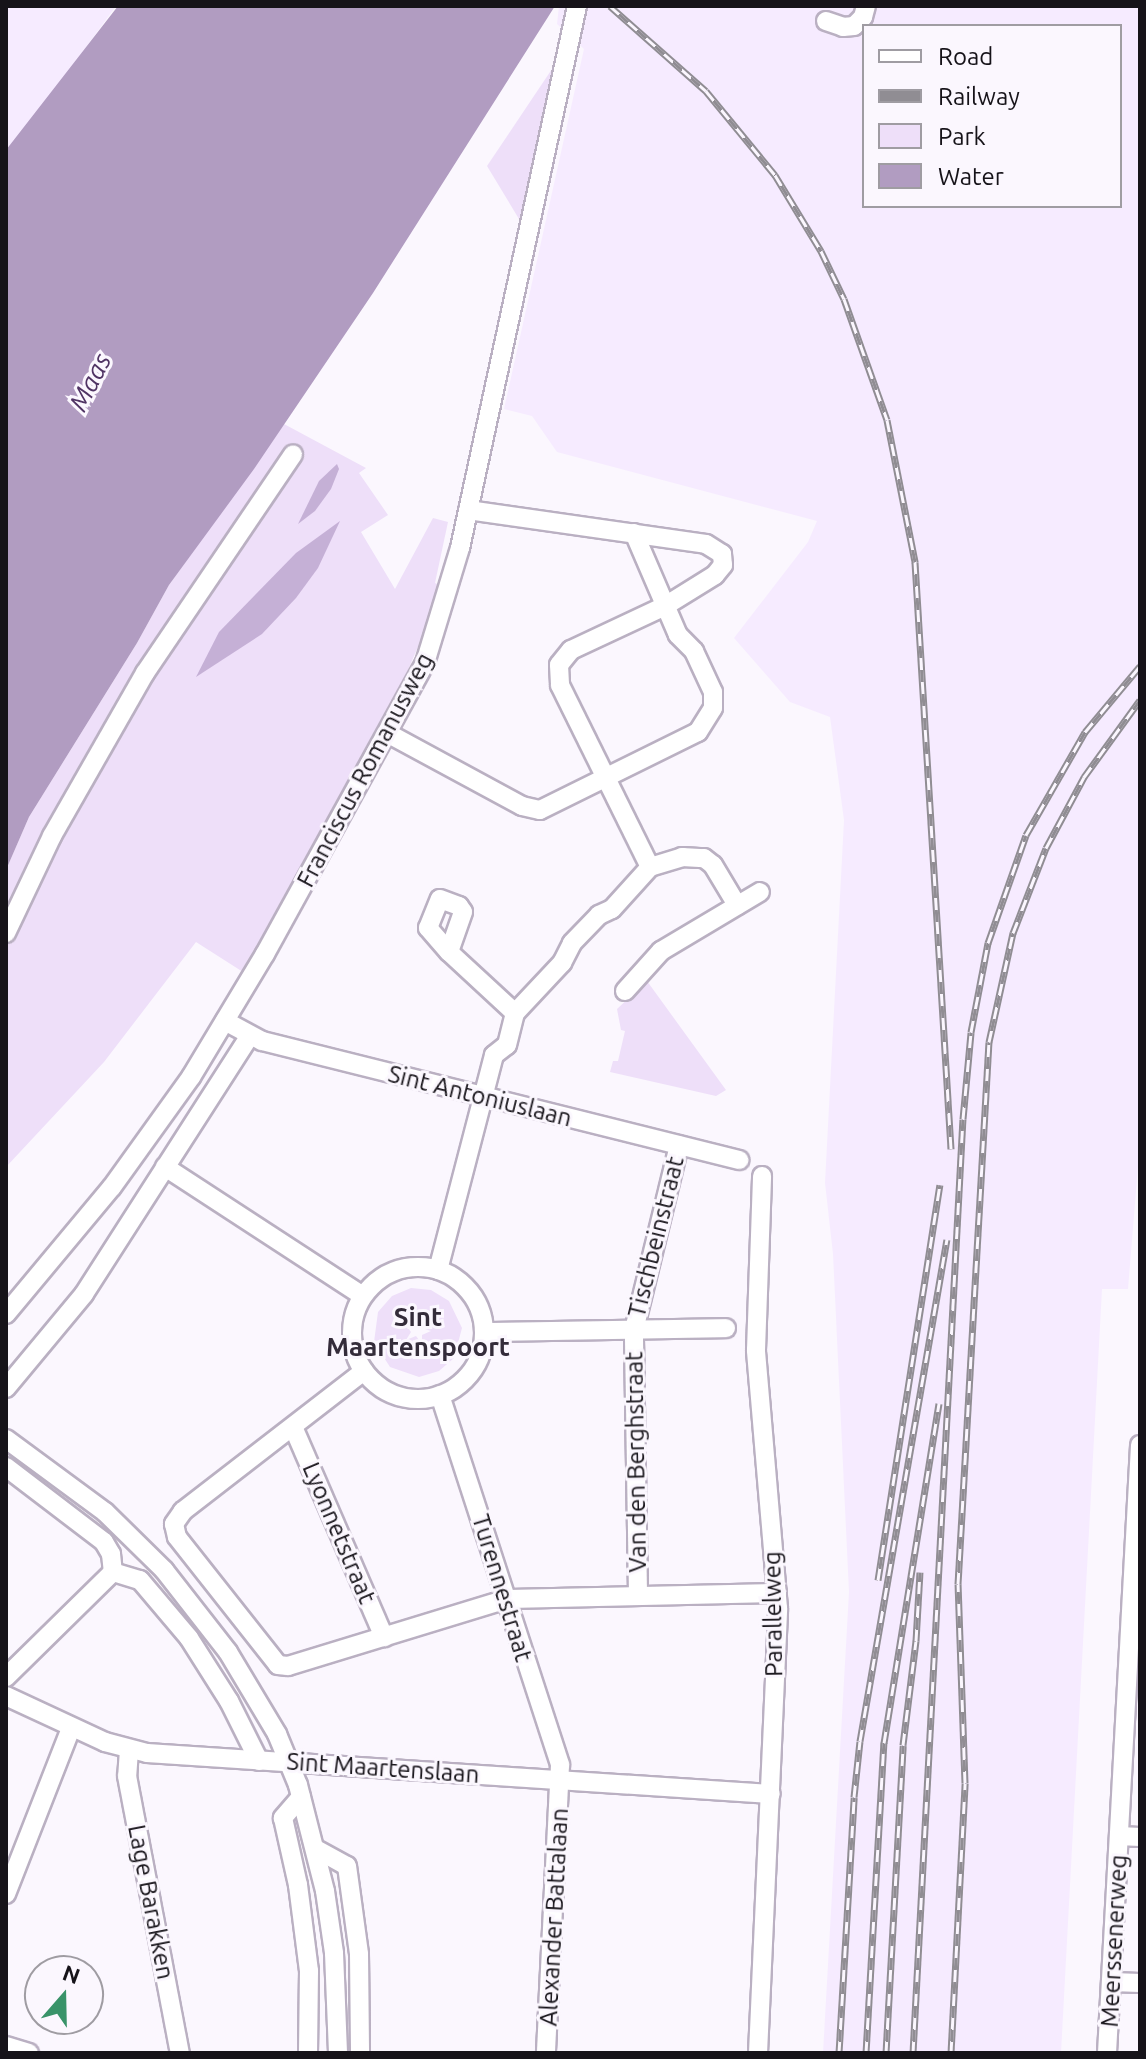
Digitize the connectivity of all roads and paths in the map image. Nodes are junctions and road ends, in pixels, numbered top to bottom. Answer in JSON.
{"nodes":[{"id":1,"x":577,"y":6,"type":"edge"},
{"id":2,"x":866,"y":6,"type":"edge"},
{"id":3,"x":826,"y":21,"type":"dead end"},
{"id":4,"x":293,"y":454,"type":"dead end"},
{"id":5,"x":468,"y":510,"type":"junction"},
{"id":6,"x":634,"y":533,"type":"junction"},
{"id":7,"x":665,"y":606,"type":"junction"},
{"id":8,"x":389,"y":734,"type":"junction"},
{"id":9,"x":605,"y":777,"type":"junction"},
{"id":10,"x":650,"y":867,"type":"junction"},
{"id":11,"x":760,"y":892,"type":"dead end"},
{"id":12,"x":737,"y":905,"type":"junction"},
{"id":13,"x":6,"y":933,"type":"edge"},
{"id":14,"x":449,"y":952,"type":"dead end"},
{"id":15,"x":625,"y":991,"type":"dead end"},
{"id":16,"x":515,"y":1013,"type":"junction"},
{"id":17,"x":225,"y":1021,"type":"junction"},
{"id":18,"x":249,"y":1037,"type":"junction"},
{"id":19,"x":484,"y":1097,"type":"junction"},
{"id":20,"x":679,"y":1145,"type":"junction"},
{"id":21,"x":739,"y":1160,"type":"dead end"},
{"id":22,"x":165,"y":1167,"type":"junction"},
{"id":23,"x":762,"y":1176,"type":"dead end"},
{"id":24,"x":438,"y":1270,"type":"junction"},
{"id":25,"x":363,"y":1296,"type":"junction"},
{"id":26,"x":6,"y":1314,"type":"edge"},
{"id":27,"x":726,"y":1328,"type":"dead end"},
{"id":28,"x":634,"y":1330,"type":"junction"},
{"id":29,"x":484,"y":1332,"type":"junction"},
{"id":30,"x":364,"y":1371,"type":"junction"},
{"id":31,"x":6,"y":1388,"type":"edge"},
{"id":32,"x":440,"y":1395,"type":"junction"},
{"id":33,"x":294,"y":1429,"type":"junction"},
{"id":34,"x":6,"y":1439,"type":"edge"},
{"id":35,"x":1140,"y":1445,"type":"edge"},
{"id":36,"x":6,"y":1467,"type":"edge"},
{"id":37,"x":113,"y":1572,"type":"junction"},
{"id":38,"x":777,"y":1593,"type":"junction"},
{"id":39,"x":638,"y":1594,"type":"junction"},
{"id":40,"x":507,"y":1599,"type":"junction"},
{"id":41,"x":384,"y":1637,"type":"junction"},
{"id":42,"x":6,"y":1677,"type":"edge"},
{"id":43,"x":1133,"y":1691,"type":"edge"},
{"id":44,"x":6,"y":1696,"type":"edge"},
{"id":45,"x":71,"y":1728,"type":"junction"},
{"id":46,"x":129,"y":1750,"type":"junction"},
{"id":47,"x":259,"y":1761,"type":"junction"},
{"id":48,"x":289,"y":1762,"type":"junction"},
{"id":49,"x":561,"y":1780,"type":"junction"},
{"id":50,"x":771,"y":1794,"type":"junction"},
{"id":51,"x":301,"y":1797,"type":"junction"},
{"id":52,"x":1119,"y":1836,"type":"junction"},
{"id":53,"x":1140,"y":1837,"type":"edge"},
{"id":54,"x":316,"y":1849,"type":"junction"},
{"id":55,"x":6,"y":1894,"type":"edge"},
{"id":56,"x":1112,"y":1982,"type":"junction"},
{"id":57,"x":1140,"y":1983,"type":"edge"},
{"id":58,"x":335,"y":2017,"type":"junction"},
{"id":59,"x":6,"y":2046,"type":"edge"},
{"id":60,"x":29,"y":2053,"type":"edge"},
{"id":61,"x":180,"y":2053,"type":"edge"},
{"id":62,"x":308,"y":2053,"type":"edge"},
{"id":63,"x":329,"y":2053,"type":"edge"},
{"id":64,"x":338,"y":2053,"type":"edge"},
{"id":65,"x":360,"y":2053,"type":"edge"},
{"id":66,"x":546,"y":2053,"type":"edge"},
{"id":67,"x":758,"y":2053,"type":"edge"},
{"id":68,"x":1107,"y":2053,"type":"edge"}],
"edges":[{"from":1,"to":5,"type":"street","name":"Franciscus Romanusweg"},
{"from":2,"to":3,"type":"street"},
{"from":4,"to":13,"type":"street"},
{"from":5,"to":6,"type":"street"},
{"from":5,"to":8,"type":"street","name":"Franciscus Romanusweg"},
{"from":6,"to":7,"type":"street"},
{"from":6,"to":7,"type":"street"},
{"from":7,"to":9,"type":"street"},
{"from":7,"to":9,"type":"street"},
{"from":8,"to":9,"type":"street"},
{"from":8,"to":17,"type":"street","name":"Franciscus Romanusweg"},
{"from":9,"to":10,"type":"street"},
{"from":10,"to":12,"type":"street"},
{"from":10,"to":16,"type":"street"},
{"from":11,"to":12,"type":"street"},
{"from":12,"to":15,"type":"street"},
{"from":14,"to":16,"type":"street"},
{"from":16,"to":19,"type":"street"},
{"from":17,"to":18,"type":"street","name":"Sint Antoniuslaan"},
{"from":17,"to":26,"type":"street","name":"Franciscus Romanusweg"},
{"from":18,"to":19,"type":"street","name":"Sint Antoniuslaan"},
{"from":18,"to":22,"type":"street"},
{"from":19,"to":20,"type":"street","name":"Sint Antoniuslaan"},
{"from":19,"to":24,"type":"street"},
{"from":20,"to":21,"type":"street","name":"Sint Antoniuslaan"},
{"from":20,"to":28,"type":"street","name":"Tischbeinstraat"},
{"from":22,"to":25,"type":"street"},
{"from":22,"to":31,"type":"street"},
{"from":23,"to":38,"type":"street","name":"Parallelweg"},
{"from":24,"to":25,"type":"street"},
{"from":24,"to":29,"type":"street"},
{"from":25,"to":30,"type":"street"},
{"from":27,"to":28,"type":"street"},
{"from":28,"to":29,"type":"street"},
{"from":28,"to":39,"type":"street","name":"Van den Berghstraat"},
{"from":29,"to":32,"type":"street"},
{"from":30,"to":32,"type":"street"},
{"from":30,"to":33,"type":"street"},
{"from":32,"to":40,"type":"street","name":"Turennestraat"},
{"from":33,"to":41,"type":"street","name":"Lyonnetstraat"},
{"from":33,"to":41,"type":"street"},
{"from":34,"to":48,"type":"street"},
{"from":35,"to":43,"type":"street","name":"Meerssenerweg"},
{"from":36,"to":37,"type":"street"},
{"from":37,"to":42,"type":"street"},
{"from":37,"to":47,"type":"street"},
{"from":38,"to":39,"type":"street"},
{"from":38,"to":50,"type":"street","name":"Parallelweg"},
{"from":39,"to":40,"type":"street"},
{"from":40,"to":41,"type":"street"},
{"from":40,"to":49,"type":"street","name":"Turennestraat"},
{"from":43,"to":52,"type":"street","name":"Meerssenerweg"},
{"from":44,"to":45,"type":"street","name":"Sint Maartenslaan"},
{"from":45,"to":46,"type":"street","name":"Sint Maartenslaan"},
{"from":45,"to":55,"type":"street"},
{"from":46,"to":47,"type":"street","name":"Sint Maartenslaan"},
{"from":46,"to":61,"type":"street","name":"Lage Barakken"},
{"from":47,"to":48,"type":"street","name":"Sint Maartenslaan"},
{"from":48,"to":49,"type":"street","name":"Sint Maartenslaan"},
{"from":48,"to":51,"type":"street"},
{"from":49,"to":50,"type":"street","name":"Sint Maartenslaan"},
{"from":49,"to":66,"type":"street","name":"Alexander Battalaan"},
{"from":50,"to":67,"type":"street","name":"Parallelweg"},
{"from":51,"to":54,"type":"street"},
{"from":51,"to":62,"type":"street"},
{"from":52,"to":53,"type":"street"},
{"from":52,"to":56,"type":"street","name":"Meerssenerweg"},
{"from":54,"to":58,"type":"street"},
{"from":54,"to":65,"type":"street"},
{"from":56,"to":57,"type":"street"},
{"from":56,"to":68,"type":"street","name":"Meerssenerweg"},
{"from":58,"to":63,"type":"street"},
{"from":58,"to":64,"type":"street"},
{"from":59,"to":60,"type":"street"}]}
